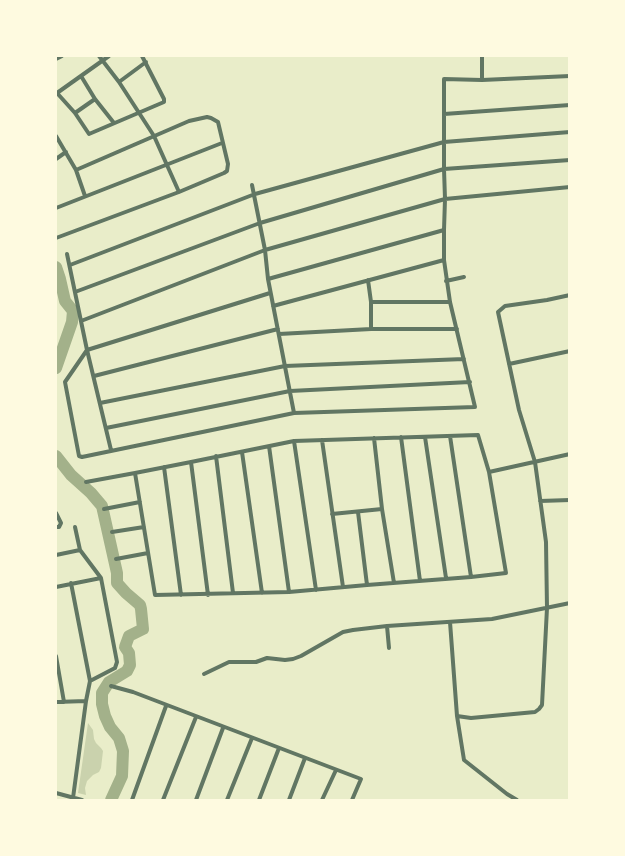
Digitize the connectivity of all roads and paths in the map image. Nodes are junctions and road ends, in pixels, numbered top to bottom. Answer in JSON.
{"nodes":[{"id":1,"x":62,"y":56,"type":"edge"},
{"id":2,"x":99,"y":56,"type":"edge"},
{"id":3,"x":110,"y":56,"type":"edge"},
{"id":4,"x":142,"y":56,"type":"edge"},
{"id":5,"x":482,"y":56,"type":"edge"},
{"id":6,"x":56,"y":59,"type":"edge"},
{"id":7,"x":102,"y":60,"type":"junction"},
{"id":8,"x":146,"y":62,"type":"junction"},
{"id":9,"x":81,"y":76,"type":"junction"},
{"id":10,"x":570,"y":76,"type":"edge"},
{"id":11,"x":482,"y":80,"type":"junction"},
{"id":12,"x":119,"y":82,"type":"junction"},
{"id":13,"x":57,"y":93,"type":"edge"},
{"id":14,"x":95,"y":99,"type":"junction"},
{"id":15,"x":570,"y":105,"type":"edge"},
{"id":16,"x":75,"y":113,"type":"junction"},
{"id":17,"x":140,"y":113,"type":"junction"},
{"id":18,"x":444,"y":114,"type":"junction"},
{"id":19,"x":114,"y":123,"type":"junction"},
{"id":20,"x":570,"y":132,"type":"edge"},
{"id":21,"x":56,"y":136,"type":"edge"},
{"id":22,"x":154,"y":136,"type":"junction"},
{"id":23,"x":444,"y":142,"type":"junction"},
{"id":24,"x":222,"y":143,"type":"junction"},
{"id":25,"x":66,"y":152,"type":"junction"},
{"id":26,"x":56,"y":159,"type":"edge"},
{"id":27,"x":570,"y":160,"type":"edge"},
{"id":28,"x":166,"y":164,"type":"junction"},
{"id":29,"x":444,"y":169,"type":"junction"},
{"id":30,"x":76,"y":170,"type":"junction"},
{"id":31,"x":252,"y":185,"type":"dead end"},
{"id":32,"x":570,"y":187,"type":"edge"},
{"id":33,"x":179,"y":192,"type":"junction"},
{"id":34,"x":255,"y":194,"type":"junction"},
{"id":35,"x":85,"y":196,"type":"junction"},
{"id":36,"x":445,"y":199,"type":"junction"},
{"id":37,"x":56,"y":208,"type":"edge"},
{"id":38,"x":260,"y":223,"type":"junction"},
{"id":39,"x":444,"y":230,"type":"junction"},
{"id":40,"x":56,"y":238,"type":"edge"},
{"id":41,"x":265,"y":250,"type":"junction"},
{"id":42,"x":67,"y":254,"type":"dead end"},
{"id":43,"x":444,"y":260,"type":"junction"},
{"id":44,"x":70,"y":266,"type":"junction"},
{"id":45,"x":464,"y":277,"type":"dead end"},
{"id":46,"x":268,"y":279,"type":"junction"},
{"id":47,"x":369,"y":280,"type":"junction"},
{"id":48,"x":446,"y":281,"type":"junction"},
{"id":49,"x":75,"y":292,"type":"junction"},
{"id":50,"x":270,"y":292,"type":"junction"},
{"id":51,"x":570,"y":295,"type":"edge"},
{"id":52,"x":371,"y":302,"type":"junction"},
{"id":53,"x":450,"y":302,"type":"junction"},
{"id":54,"x":273,"y":306,"type":"junction"},
{"id":55,"x":81,"y":321,"type":"junction"},
{"id":56,"x":457,"y":328,"type":"junction"},
{"id":57,"x":371,"y":329,"type":"junction"},
{"id":58,"x":278,"y":332,"type":"junction"},
{"id":59,"x":87,"y":351,"type":"junction"},
{"id":60,"x":570,"y":351,"type":"edge"},
{"id":61,"x":464,"y":359,"type":"junction"},
{"id":62,"x":509,"y":364,"type":"junction"},
{"id":63,"x":285,"y":366,"type":"junction"},
{"id":64,"x":94,"y":376,"type":"junction"},
{"id":65,"x":470,"y":382,"type":"junction"},
{"id":66,"x":290,"y":391,"type":"junction"},
{"id":67,"x":100,"y":403,"type":"junction"},
{"id":68,"x":294,"y":413,"type":"junction"},
{"id":69,"x":106,"y":428,"type":"junction"},
{"id":70,"x":425,"y":436,"type":"junction"},
{"id":71,"x":450,"y":436,"type":"junction"},
{"id":72,"x":401,"y":437,"type":"junction"},
{"id":73,"x":374,"y":438,"type":"junction"},
{"id":74,"x":322,"y":440,"type":"junction"},
{"id":75,"x":294,"y":441,"type":"junction"},
{"id":76,"x":268,"y":446,"type":"junction"},
{"id":77,"x":111,"y":450,"type":"junction"},
{"id":78,"x":242,"y":452,"type":"junction"},
{"id":79,"x":570,"y":454,"type":"edge"},
{"id":80,"x":216,"y":456,"type":"junction"},
{"id":81,"x":191,"y":462,"type":"junction"},
{"id":82,"x":534,"y":462,"type":"junction"},
{"id":83,"x":164,"y":467,"type":"junction"},
{"id":84,"x":135,"y":472,"type":"junction"},
{"id":85,"x":489,"y":472,"type":"junction"},
{"id":86,"x":87,"y":482,"type":"dead end"},
{"id":87,"x":570,"y":500,"type":"edge"},
{"id":88,"x":540,"y":501,"type":"junction"},
{"id":89,"x":140,"y":502,"type":"junction"},
{"id":90,"x":104,"y":509,"type":"dead end"},
{"id":91,"x":382,"y":510,"type":"junction"},
{"id":92,"x":358,"y":512,"type":"junction"},
{"id":93,"x":56,"y":513,"type":"edge"},
{"id":94,"x":332,"y":514,"type":"junction"},
{"id":95,"x":56,"y":527,"type":"edge"},
{"id":96,"x":75,"y":527,"type":"dead end"},
{"id":97,"x":144,"y":527,"type":"junction"},
{"id":98,"x":112,"y":532,"type":"dead end"},
{"id":99,"x":80,"y":550,"type":"junction"},
{"id":100,"x":148,"y":553,"type":"junction"},
{"id":101,"x":56,"y":555,"type":"edge"},
{"id":102,"x":116,"y":559,"type":"dead end"},
{"id":103,"x":471,"y":577,"type":"junction"},
{"id":104,"x":101,"y":578,"type":"junction"},
{"id":105,"x":446,"y":578,"type":"junction"},
{"id":106,"x":420,"y":581,"type":"junction"},
{"id":107,"x":394,"y":583,"type":"junction"},
{"id":108,"x":71,"y":584,"type":"junction"},
{"id":109,"x":367,"y":585,"type":"junction"},
{"id":110,"x":56,"y":586,"type":"edge"},
{"id":111,"x":343,"y":587,"type":"junction"},
{"id":112,"x":316,"y":590,"type":"junction"},
{"id":113,"x":289,"y":592,"type":"junction"},
{"id":114,"x":233,"y":593,"type":"junction"},
{"id":115,"x":261,"y":593,"type":"junction"},
{"id":116,"x":181,"y":595,"type":"junction"},
{"id":117,"x":208,"y":595,"type":"junction"},
{"id":118,"x":570,"y":603,"type":"edge"},
{"id":119,"x":547,"y":608,"type":"junction"},
{"id":120,"x":450,"y":622,"type":"junction"},
{"id":121,"x":387,"y":626,"type":"junction"},
{"id":122,"x":389,"y":648,"type":"dead end"},
{"id":123,"x":56,"y":656,"type":"edge"},
{"id":124,"x":204,"y":674,"type":"dead end"},
{"id":125,"x":90,"y":681,"type":"junction"},
{"id":126,"x":111,"y":686,"type":"dead end"},
{"id":127,"x":86,"y":701,"type":"junction"},
{"id":128,"x":56,"y":702,"type":"edge"},
{"id":129,"x":64,"y":702,"type":"junction"},
{"id":130,"x":166,"y":706,"type":"junction"},
{"id":131,"x":457,"y":716,"type":"junction"},
{"id":132,"x":196,"y":717,"type":"junction"},
{"id":133,"x":223,"y":728,"type":"junction"},
{"id":134,"x":252,"y":738,"type":"junction"},
{"id":135,"x":279,"y":748,"type":"junction"},
{"id":136,"x":305,"y":758,"type":"junction"},
{"id":137,"x":336,"y":770,"type":"junction"},
{"id":138,"x":56,"y":793,"type":"edge"},
{"id":139,"x":73,"y":798,"type":"junction"},
{"id":140,"x":82,"y":801,"type":"edge"},
{"id":141,"x":132,"y":801,"type":"edge"},
{"id":142,"x":163,"y":801,"type":"edge"},
{"id":143,"x":196,"y":801,"type":"edge"},
{"id":144,"x":227,"y":801,"type":"edge"},
{"id":145,"x":259,"y":801,"type":"edge"},
{"id":146,"x":289,"y":801,"type":"edge"},
{"id":147,"x":322,"y":801,"type":"edge"},
{"id":148,"x":352,"y":801,"type":"edge"},
{"id":149,"x":517,"y":801,"type":"edge"}],
"edges":[{"from":1,"to":6,"type":"street"},
{"from":2,"to":7,"type":"street"},
{"from":3,"to":7,"type":"street"},
{"from":4,"to":8,"type":"street"},
{"from":5,"to":11,"type":"street"},
{"from":7,"to":9,"type":"street"},
{"from":7,"to":12,"type":"street"},
{"from":8,"to":12,"type":"street"},
{"from":8,"to":17,"type":"street"},
{"from":9,"to":13,"type":"street"},
{"from":9,"to":14,"type":"street"},
{"from":10,"to":11,"type":"street"},
{"from":11,"to":18,"type":"street"},
{"from":12,"to":17,"type":"street"},
{"from":13,"to":16,"type":"street"},
{"from":14,"to":16,"type":"street"},
{"from":14,"to":19,"type":"street"},
{"from":15,"to":18,"type":"street"},
{"from":16,"to":19,"type":"street"},
{"from":17,"to":19,"type":"street"},
{"from":17,"to":22,"type":"street"},
{"from":18,"to":23,"type":"street"},
{"from":20,"to":23,"type":"street"},
{"from":21,"to":25,"type":"street"},
{"from":22,"to":24,"type":"street"},
{"from":22,"to":28,"type":"street"},
{"from":22,"to":30,"type":"street"},
{"from":23,"to":29,"type":"street"},
{"from":23,"to":34,"type":"street"},
{"from":24,"to":28,"type":"street"},
{"from":24,"to":33,"type":"street"},
{"from":25,"to":26,"type":"street"},
{"from":25,"to":30,"type":"street"},
{"from":27,"to":29,"type":"street"},
{"from":28,"to":33,"type":"street"},
{"from":28,"to":35,"type":"street"},
{"from":29,"to":36,"type":"street"},
{"from":29,"to":38,"type":"street"},
{"from":30,"to":35,"type":"street"},
{"from":31,"to":34,"type":"street"},
{"from":32,"to":36,"type":"street"},
{"from":33,"to":40,"type":"street"},
{"from":34,"to":38,"type":"street"},
{"from":34,"to":44,"type":"street"},
{"from":35,"to":37,"type":"street"},
{"from":36,"to":39,"type":"street"},
{"from":36,"to":41,"type":"street"},
{"from":38,"to":41,"type":"street"},
{"from":38,"to":49,"type":"street"},
{"from":39,"to":43,"type":"street"},
{"from":39,"to":46,"type":"street"},
{"from":41,"to":46,"type":"street"},
{"from":41,"to":55,"type":"street"},
{"from":42,"to":44,"type":"street"},
{"from":43,"to":47,"type":"street"},
{"from":43,"to":48,"type":"street"},
{"from":44,"to":49,"type":"street"},
{"from":45,"to":48,"type":"street"},
{"from":46,"to":50,"type":"street"},
{"from":47,"to":52,"type":"street"},
{"from":47,"to":54,"type":"street"},
{"from":48,"to":53,"type":"street"},
{"from":49,"to":55,"type":"street"},
{"from":50,"to":54,"type":"street"},
{"from":50,"to":59,"type":"street"},
{"from":51,"to":62,"type":"street"},
{"from":52,"to":53,"type":"street"},
{"from":52,"to":57,"type":"street"},
{"from":53,"to":56,"type":"street"},
{"from":54,"to":58,"type":"street"},
{"from":55,"to":59,"type":"street"},
{"from":56,"to":57,"type":"street"},
{"from":56,"to":61,"type":"street"},
{"from":57,"to":58,"type":"street"},
{"from":58,"to":63,"type":"street"},
{"from":58,"to":64,"type":"street"},
{"from":59,"to":64,"type":"street"},
{"from":59,"to":77,"type":"street"},
{"from":60,"to":62,"type":"street"},
{"from":61,"to":63,"type":"street"},
{"from":61,"to":65,"type":"street"},
{"from":62,"to":82,"type":"street"},
{"from":63,"to":66,"type":"street"},
{"from":63,"to":67,"type":"street"},
{"from":64,"to":67,"type":"street"},
{"from":65,"to":66,"type":"street"},
{"from":65,"to":68,"type":"street"},
{"from":66,"to":68,"type":"street"},
{"from":66,"to":69,"type":"street"},
{"from":67,"to":69,"type":"street"},
{"from":68,"to":77,"type":"street"},
{"from":69,"to":77,"type":"street"},
{"from":70,"to":71,"type":"street"},
{"from":70,"to":72,"type":"street"},
{"from":70,"to":105,"type":"street"},
{"from":71,"to":85,"type":"street"},
{"from":71,"to":103,"type":"street"},
{"from":72,"to":73,"type":"street"},
{"from":72,"to":106,"type":"street"},
{"from":73,"to":74,"type":"street"},
{"from":73,"to":91,"type":"street"},
{"from":74,"to":75,"type":"street"},
{"from":74,"to":94,"type":"street"},
{"from":75,"to":76,"type":"street"},
{"from":75,"to":112,"type":"street"},
{"from":76,"to":78,"type":"street"},
{"from":76,"to":113,"type":"street"},
{"from":78,"to":80,"type":"street"},
{"from":78,"to":115,"type":"street"},
{"from":79,"to":82,"type":"street"},
{"from":80,"to":81,"type":"street"},
{"from":80,"to":114,"type":"street"},
{"from":81,"to":83,"type":"street"},
{"from":81,"to":117,"type":"street"},
{"from":82,"to":85,"type":"street"},
{"from":82,"to":88,"type":"street"},
{"from":83,"to":84,"type":"street"},
{"from":83,"to":116,"type":"street"},
{"from":84,"to":86,"type":"street"},
{"from":84,"to":89,"type":"street"},
{"from":85,"to":103,"type":"street"},
{"from":87,"to":88,"type":"street"},
{"from":88,"to":119,"type":"street"},
{"from":89,"to":90,"type":"street"},
{"from":89,"to":97,"type":"street"},
{"from":91,"to":92,"type":"street"},
{"from":91,"to":107,"type":"street"},
{"from":92,"to":94,"type":"street"},
{"from":92,"to":109,"type":"street"},
{"from":93,"to":95,"type":"street"},
{"from":94,"to":111,"type":"street"},
{"from":96,"to":99,"type":"street"},
{"from":97,"to":98,"type":"street"},
{"from":97,"to":100,"type":"street"},
{"from":99,"to":101,"type":"street"},
{"from":99,"to":104,"type":"street"},
{"from":100,"to":102,"type":"street"},
{"from":100,"to":116,"type":"street"},
{"from":103,"to":105,"type":"street"},
{"from":104,"to":108,"type":"street"},
{"from":104,"to":125,"type":"street"},
{"from":105,"to":106,"type":"street"},
{"from":106,"to":107,"type":"street"},
{"from":107,"to":109,"type":"street"},
{"from":108,"to":110,"type":"street"},
{"from":108,"to":125,"type":"street"},
{"from":109,"to":111,"type":"street"},
{"from":111,"to":112,"type":"street"},
{"from":112,"to":113,"type":"street"},
{"from":113,"to":115,"type":"street"},
{"from":114,"to":115,"type":"street"},
{"from":114,"to":117,"type":"street"},
{"from":116,"to":117,"type":"street"},
{"from":118,"to":119,"type":"street"},
{"from":119,"to":120,"type":"street"},
{"from":119,"to":131,"type":"street"},
{"from":120,"to":121,"type":"street"},
{"from":120,"to":131,"type":"street"},
{"from":121,"to":122,"type":"street"},
{"from":121,"to":124,"type":"street"},
{"from":123,"to":129,"type":"street"},
{"from":125,"to":127,"type":"street"},
{"from":126,"to":130,"type":"street"},
{"from":127,"to":129,"type":"street"},
{"from":127,"to":139,"type":"street"},
{"from":128,"to":129,"type":"street"},
{"from":130,"to":132,"type":"street"},
{"from":130,"to":141,"type":"street"},
{"from":131,"to":149,"type":"street"},
{"from":132,"to":133,"type":"street"},
{"from":132,"to":142,"type":"street"},
{"from":133,"to":134,"type":"street"},
{"from":133,"to":143,"type":"street"},
{"from":134,"to":135,"type":"street"},
{"from":134,"to":144,"type":"street"},
{"from":135,"to":136,"type":"street"},
{"from":135,"to":145,"type":"street"},
{"from":136,"to":137,"type":"street"},
{"from":136,"to":146,"type":"street"},
{"from":137,"to":147,"type":"street"},
{"from":137,"to":148,"type":"street"},
{"from":138,"to":139,"type":"street"},
{"from":139,"to":140,"type":"street"}]}
